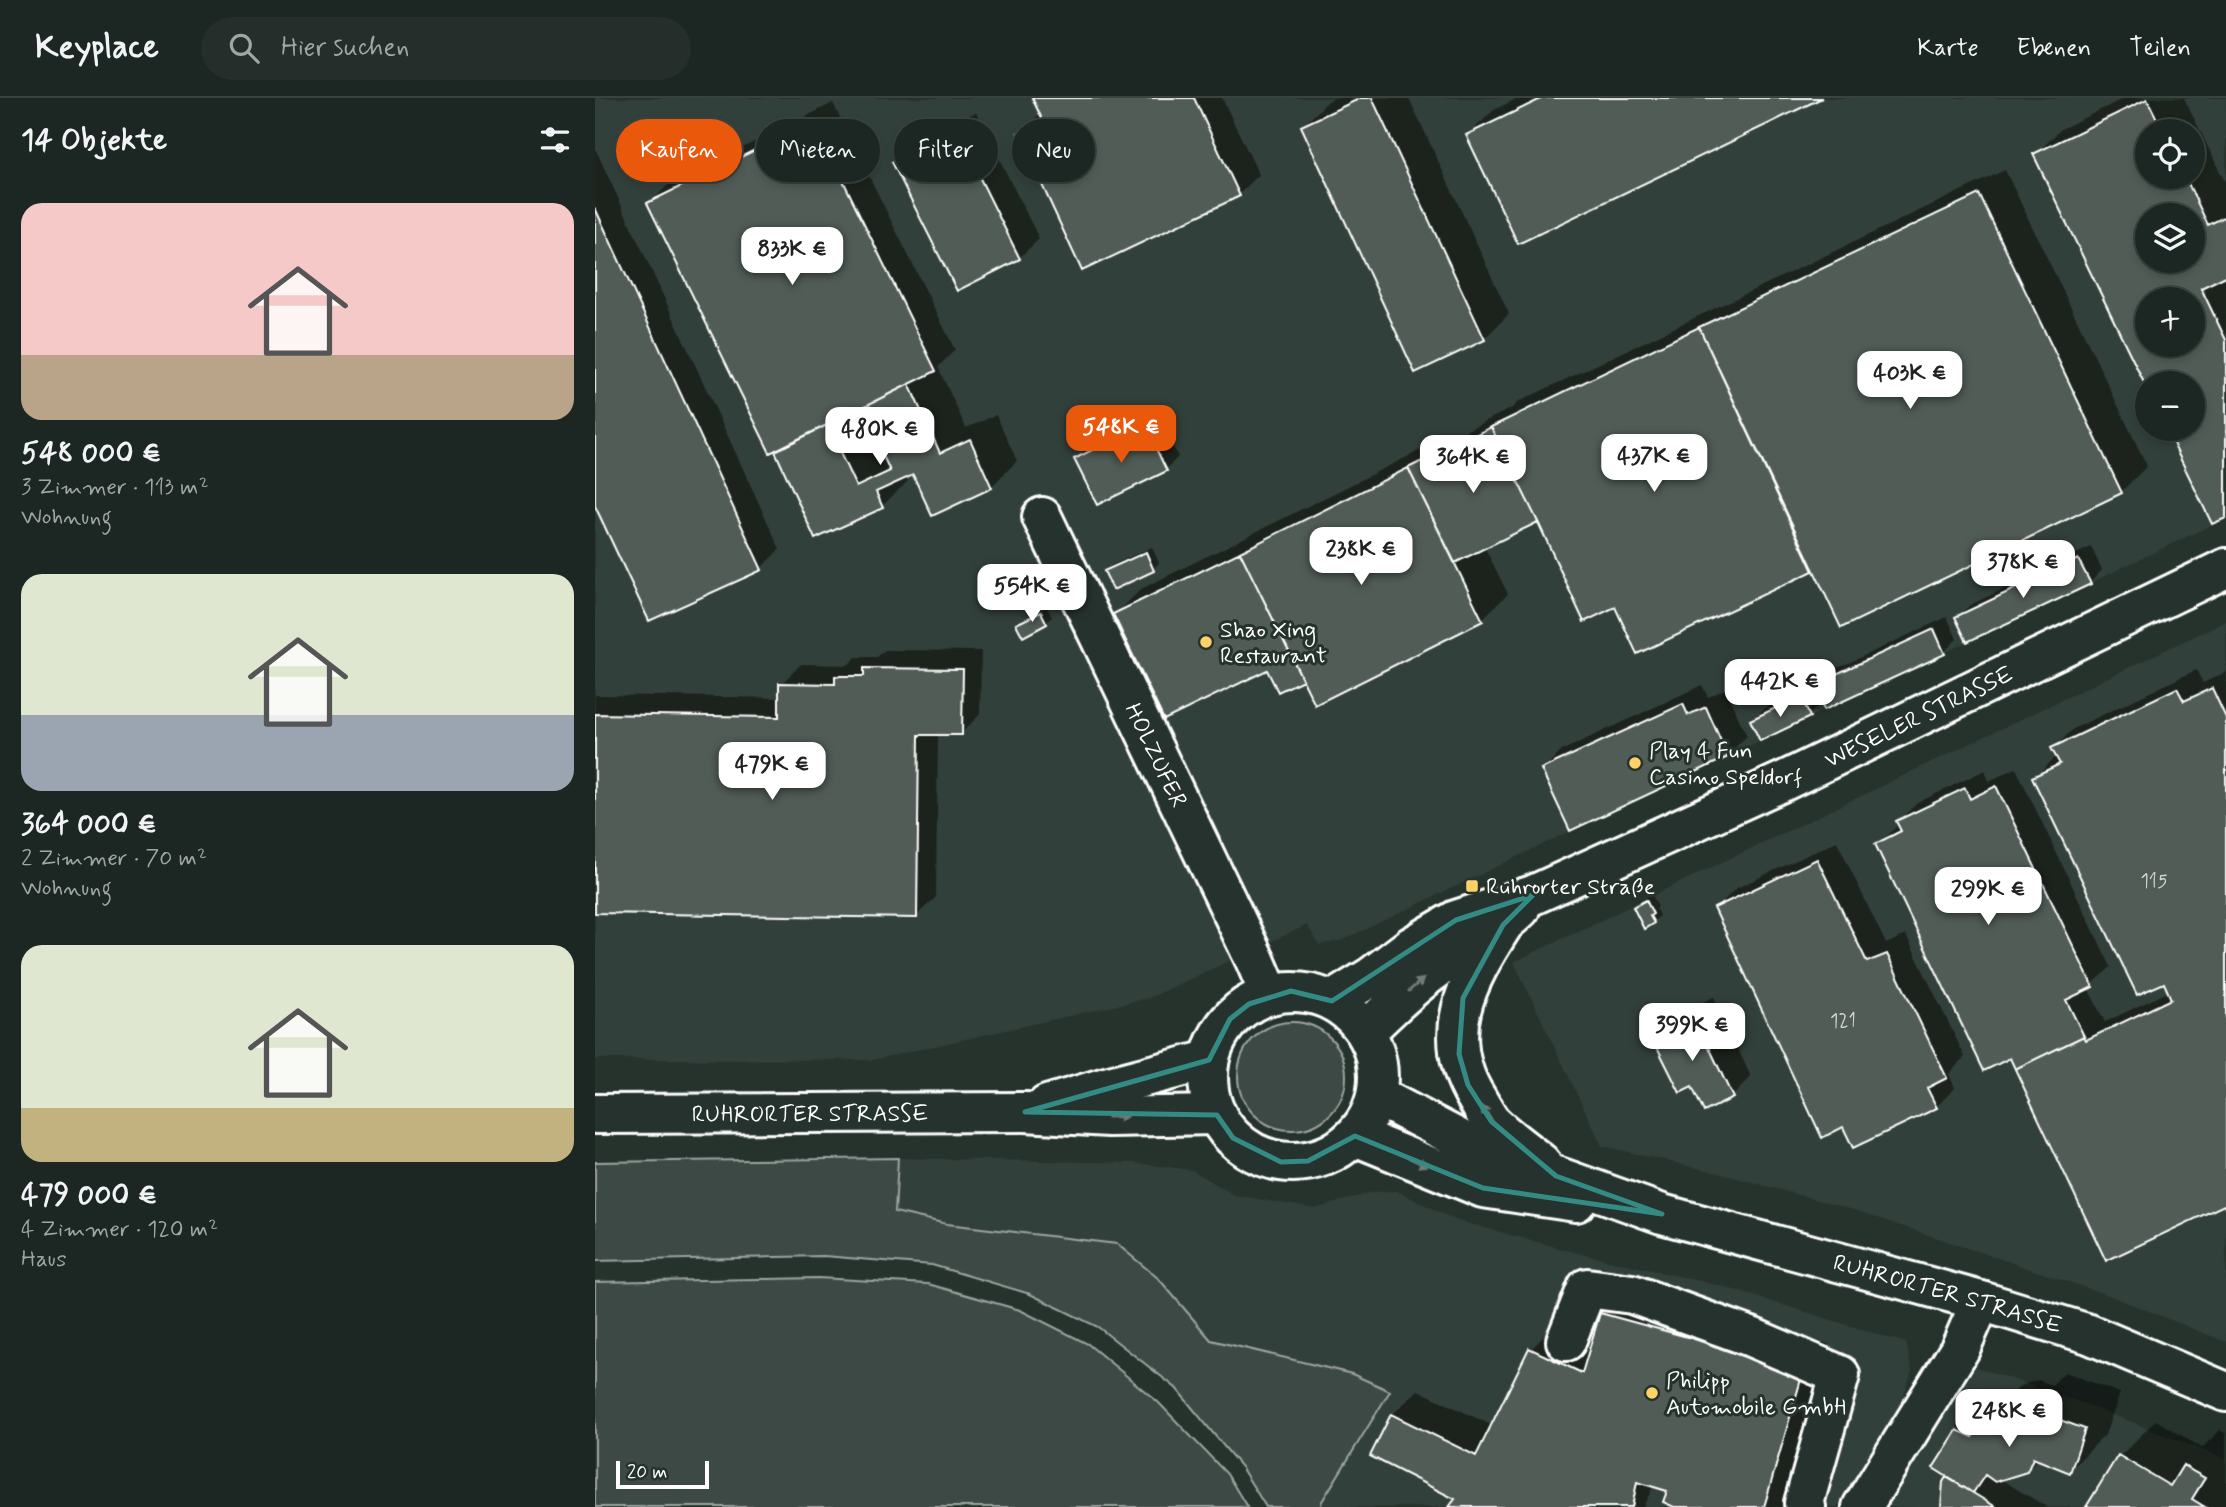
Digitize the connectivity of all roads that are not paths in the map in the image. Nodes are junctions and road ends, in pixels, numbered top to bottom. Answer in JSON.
{"nodes":[{"id":1,"x":1042,"y":517,"type":"dead end"},
{"id":2,"x":2226,"y":568,"type":"edge"},
{"id":3,"x":1533,"y":895,"type":"junction"},
{"id":4,"x":1503,"y":925,"type":"junction"},
{"id":5,"x":1270,"y":995,"type":"junction"},
{"id":6,"x":1332,"y":1001,"type":"junction"},
{"id":7,"x":1366,"y":1031,"type":"junction"},
{"id":8,"x":1209,"y":1060,"type":"junction"},
{"id":9,"x":1377,"y":1096,"type":"junction"},
{"id":10,"x":1025,"y":1112,"type":"junction"},
{"id":11,"x":595,"y":1115,"type":"edge"},
{"id":12,"x":1217,"y":1115,"type":"junction"},
{"id":13,"x":1355,"y":1136,"type":"junction"},
{"id":14,"x":1556,"y":1176,"type":"junction"},
{"id":15,"x":1662,"y":1214,"type":"junction"},
{"id":16,"x":1981,"y":1301,"type":"junction"},
{"id":17,"x":1566,"y":1341,"type":"dead end"},
{"id":18,"x":2226,"y":1392,"type":"edge"},
{"id":19,"x":1806,"y":1507,"type":"edge"},
{"id":20,"x":1862,"y":1507,"type":"edge"}],
"edges":[{"from":1,"to":5,"type":"main road","name":"HOLZUFER"},
{"from":2,"to":3,"type":"main road","name":"WESELER STRASSE"},
{"from":3,"to":4,"type":"main road","name":"WESELER STRASSE"},
{"from":3,"to":6,"type":"main road","name":"WESELER STRASSE"},
{"from":7,"to":4,"type":"main road","name":"WESELER STRASSE","one_way":true},
{"from":14,"to":4,"type":"main road","name":"RUHRORTER STRASSE","one_way":true},
{"from":5,"to":6,"type":"main road"},
{"from":5,"to":8,"type":"main road"},
{"from":6,"to":7,"type":"main road"},
{"from":7,"to":9,"type":"main road"},
{"from":8,"to":10,"type":"main road","name":"RUHRORTER STRASSE"},
{"from":8,"to":12,"type":"main road"},
{"from":9,"to":13,"type":"main road"},
{"from":9,"to":14,"type":"main road","name":"RUHRORTER STRASSE"},
{"from":10,"to":11,"type":"main road","name":"RUHRORTER STRASSE"},
{"from":10,"to":12,"type":"main road","name":"RUHRORTER STRASSE","one_way":true},
{"from":12,"to":13,"type":"main road"},
{"from":13,"to":15,"type":"main road","name":"RUHRORTER STRASSE","one_way":true},
{"from":14,"to":15,"type":"main road","name":"RUHRORTER STRASSE"},
{"from":15,"to":16,"type":"main road","name":"RUHRORTER STRASSE"},
{"from":16,"to":18,"type":"main road","name":"RUHRORTER STRASSE"},
{"from":16,"to":20,"type":"main road"},
{"from":17,"to":19,"type":"main road"}]}
